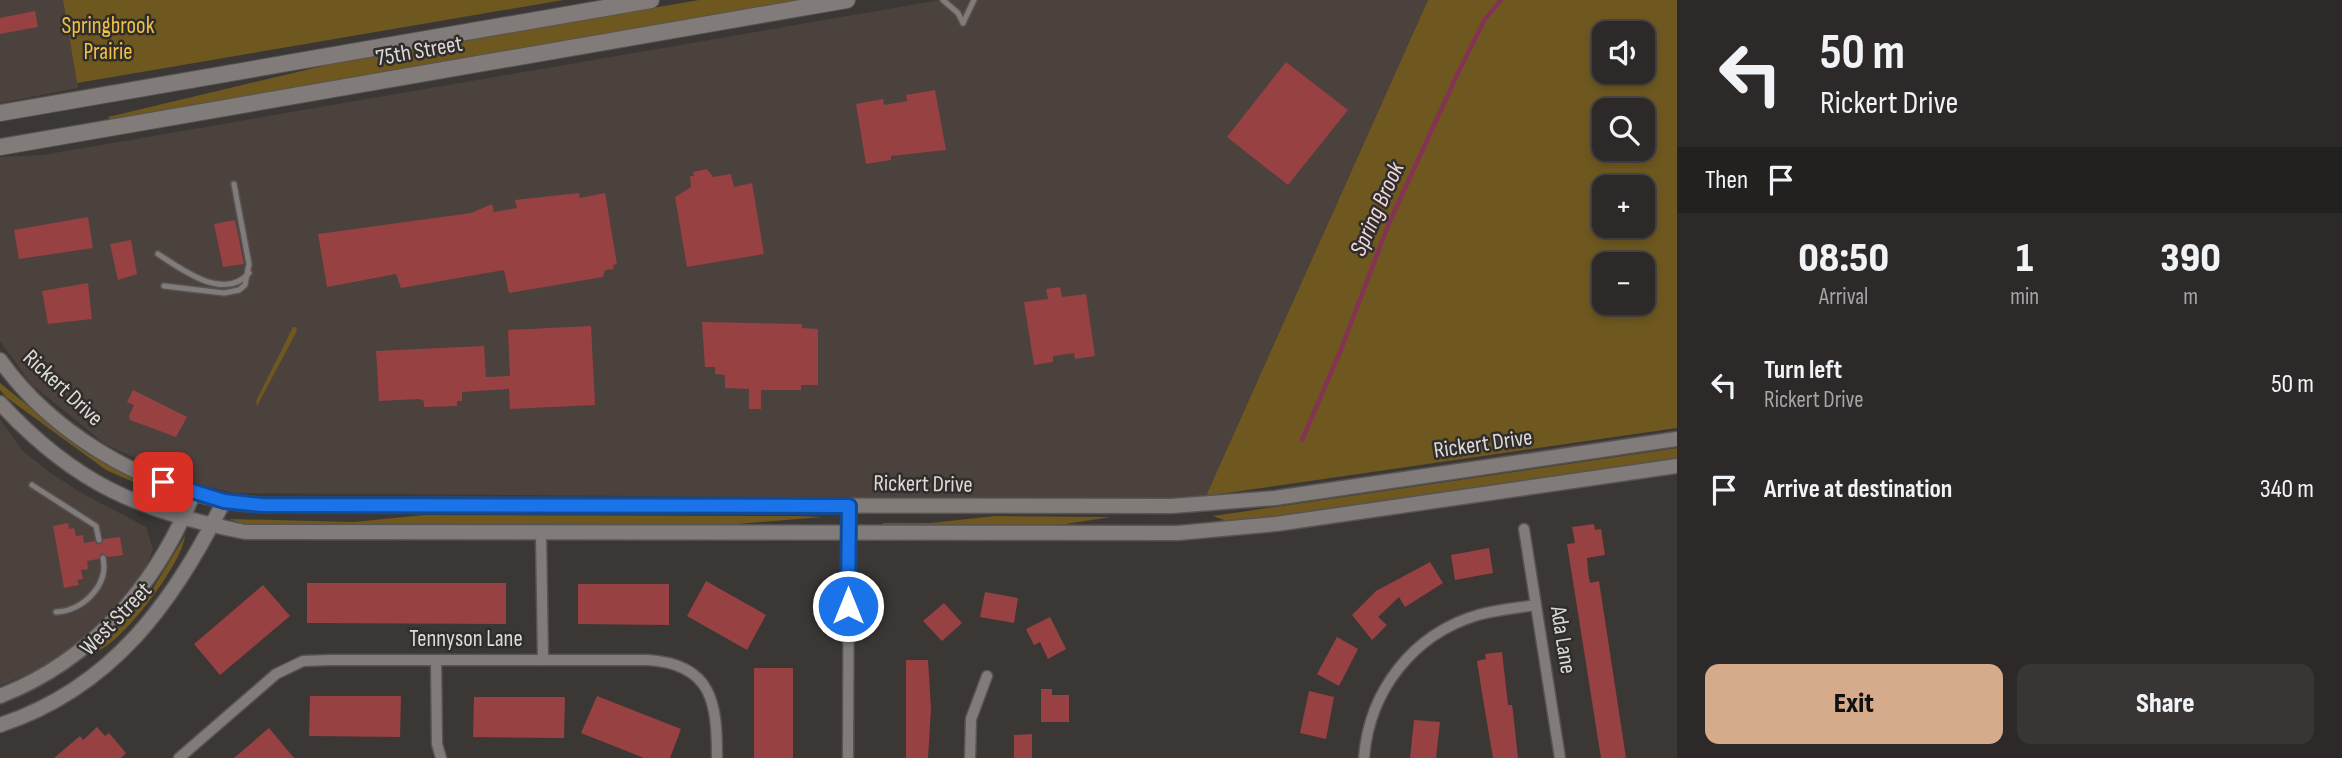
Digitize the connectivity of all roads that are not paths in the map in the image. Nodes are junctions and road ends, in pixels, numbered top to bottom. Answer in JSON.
{"nodes":[{"id":1,"x":650,"y":0,"type":"edge"},
{"id":2,"x":846,"y":0,"type":"edge"},
{"id":3,"x":943,"y":0,"type":"edge"},
{"id":4,"x":974,"y":0,"type":"edge"},
{"id":5,"x":0,"y":113,"type":"edge"},
{"id":6,"x":0,"y":147,"type":"edge"},
{"id":7,"x":234,"y":184,"type":"dead end"},
{"id":8,"x":158,"y":254,"type":"dead end"},
{"id":9,"x":250,"y":272,"type":"junction"},
{"id":10,"x":164,"y":286,"type":"dead end"},
{"id":11,"x":0,"y":360,"type":"edge"},
{"id":12,"x":0,"y":402,"type":"edge"},
{"id":13,"x":1677,"y":439,"type":"edge"},
{"id":14,"x":1677,"y":466,"type":"edge"},
{"id":15,"x":32,"y":485,"type":"dead end"},
{"id":16,"x":194,"y":492,"type":"junction"},
{"id":17,"x":224,"y":501,"type":"junction"},
{"id":18,"x":849,"y":506,"type":"junction"},
{"id":19,"x":183,"y":520,"type":"junction"},
{"id":20,"x":211,"y":526,"type":"junction"},
{"id":21,"x":1524,"y":529,"type":"dead end"},
{"id":22,"x":541,"y":534,"type":"junction"},
{"id":23,"x":849,"y":535,"type":"junction"},
{"id":24,"x":99,"y":540,"type":"dead end"},
{"id":25,"x":103,"y":558,"type":"dead end"},
{"id":26,"x":1536,"y":605,"type":"junction"},
{"id":27,"x":56,"y":612,"type":"dead end"},
{"id":28,"x":436,"y":660,"type":"junction"},
{"id":29,"x":543,"y":660,"type":"junction"},
{"id":30,"x":987,"y":676,"type":"dead end"},
{"id":31,"x":0,"y":695,"type":"edge"},
{"id":32,"x":0,"y":725,"type":"edge"},
{"id":33,"x":186,"y":756,"type":"edge"},
{"id":34,"x":440,"y":758,"type":"edge"},
{"id":35,"x":717,"y":758,"type":"edge"},
{"id":36,"x":848,"y":758,"type":"edge"},
{"id":37,"x":970,"y":758,"type":"edge"},
{"id":38,"x":1364,"y":758,"type":"edge"},
{"id":39,"x":1560,"y":758,"type":"edge"}],
"edges":[{"from":1,"to":5,"type":"main road","name":"75th Street"},
{"from":2,"to":6,"type":"main road","name":"75th Street"},
{"from":3,"to":4,"type":"lane"},
{"from":7,"to":9,"type":"lane"},
{"from":8,"to":9,"type":"lane"},
{"from":9,"to":10,"type":"lane"},
{"from":11,"to":16,"type":"street","name":"Rickert Drive"},
{"from":12,"to":19,"type":"street"},
{"from":13,"to":18,"type":"street","name":"Rickert Drive"},
{"from":14,"to":23,"type":"street"},
{"from":15,"to":24,"type":"lane"},
{"from":16,"to":17,"type":"street","name":"Rickert Drive"},
{"from":16,"to":19,"type":"street","name":"West Street"},
{"from":17,"to":18,"type":"street","name":"Rickert Drive"},
{"from":17,"to":20,"type":"street","name":"West Street"},
{"from":18,"to":23,"type":"street"},
{"from":19,"to":20,"type":"street"},
{"from":19,"to":31,"type":"street","name":"West Street"},
{"from":20,"to":22,"type":"street"},
{"from":20,"to":32,"type":"street","name":"West Street"},
{"from":21,"to":26,"type":"street","name":"Ada Lane"},
{"from":22,"to":23,"type":"street"},
{"from":22,"to":29,"type":"street"},
{"from":23,"to":36,"type":"street"},
{"from":25,"to":27,"type":"lane"},
{"from":26,"to":38,"type":"street"},
{"from":26,"to":39,"type":"street","name":"Ada Lane"},
{"from":28,"to":29,"type":"street","name":"Tennyson Lane"},
{"from":28,"to":33,"type":"street","name":"Tennyson Lane"},
{"from":28,"to":34,"type":"street"},
{"from":29,"to":35,"type":"street","name":"Tennyson Lane"},
{"from":30,"to":37,"type":"street"}]}
